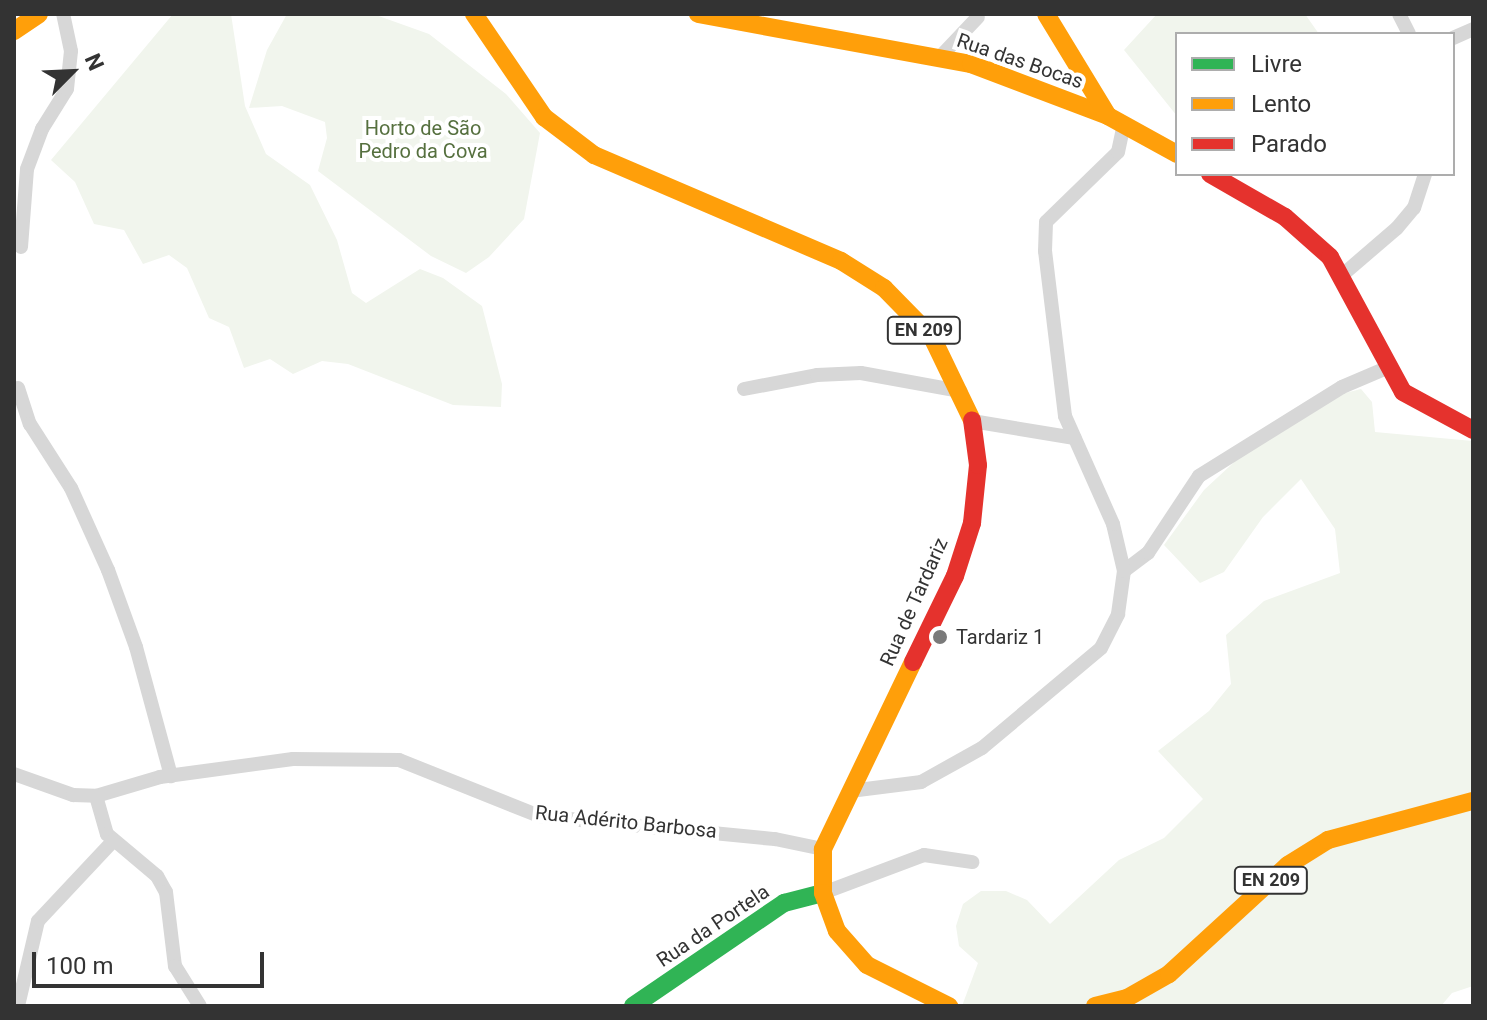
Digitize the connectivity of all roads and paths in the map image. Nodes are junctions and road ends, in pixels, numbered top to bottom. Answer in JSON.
{"nodes":[{"id":1,"x":63,"y":14,"type":"edge"},
{"id":2,"x":474,"y":14,"type":"edge"},
{"id":3,"x":698,"y":14,"type":"edge"},
{"id":4,"x":1046,"y":14,"type":"edge"},
{"id":5,"x":1399,"y":14,"type":"edge"},
{"id":6,"x":978,"y":17,"type":"dead end"},
{"id":7,"x":1408,"y":32,"type":"edge"},
{"id":8,"x":940,"y":57,"type":"junction"},
{"id":9,"x":1116,"y":120,"type":"junction"},
{"id":10,"x":1175,"y":153,"type":"edge"},
{"id":11,"x":1213,"y":176,"type":"edge"},
{"id":12,"x":1424,"y":176,"type":"edge"},
{"id":13,"x":21,"y":247,"type":"dead end"},
{"id":14,"x":1340,"y":277,"type":"junction"},
{"id":15,"x":1389,"y":367,"type":"junction"},
{"id":16,"x":18,"y":388,"type":"dead end"},
{"id":17,"x":744,"y":389,"type":"dead end"},
{"id":18,"x":960,"y":391,"type":"junction"},
{"id":19,"x":972,"y":421,"type":"junction"},
{"id":20,"x":1473,"y":430,"type":"edge"},
{"id":21,"x":1075,"y":438,"type":"junction"},
{"id":22,"x":1124,"y":571,"type":"junction"},
{"id":23,"x":14,"y":774,"type":"edge"},
{"id":24,"x":171,"y":776,"type":"junction"},
{"id":25,"x":850,"y":791,"type":"junction"},
{"id":26,"x":96,"y":796,"type":"junction"},
{"id":27,"x":1473,"y":801,"type":"edge"},
{"id":28,"x":113,"y":841,"type":"junction"},
{"id":29,"x":823,"y":849,"type":"junction"},
{"id":30,"x":972,"y":862,"type":"dead end"},
{"id":31,"x":823,"y":893,"type":"junction"},
{"id":32,"x":18,"y":1006,"type":"edge"},
{"id":33,"x":200,"y":1006,"type":"edge"},
{"id":34,"x":633,"y":1006,"type":"edge"},
{"id":35,"x":949,"y":1006,"type":"edge"},
{"id":36,"x":1095,"y":1006,"type":"edge"}],
"edges":[{"from":1,"to":13,"type":"street"},
{"from":2,"to":18,"type":"main road","name":"Rua de Tardariz","number":"EN 209"},
{"from":3,"to":8,"type":"main road","name":"Rua das Bocas"},
{"from":4,"to":9,"type":"main road"},
{"from":5,"to":7,"type":"street"},
{"from":6,"to":8,"type":"street"},
{"from":8,"to":9,"type":"main road","name":"Rua das Bocas"},
{"from":9,"to":10,"type":"main road","name":"Rua das Bocas"},
{"from":9,"to":21,"type":"street"},
{"from":11,"to":14,"type":"main road"},
{"from":12,"to":14,"type":"street"},
{"from":14,"to":15,"type":"main road"},
{"from":15,"to":20,"type":"main road"},
{"from":15,"to":22,"type":"street"},
{"from":16,"to":24,"type":"street"},
{"from":17,"to":18,"type":"street"},
{"from":18,"to":19,"type":"main road","name":"Rua de Tardariz","number":"EN 209"},
{"from":19,"to":21,"type":"street"},
{"from":19,"to":25,"type":"main road","name":"Rua de Tardariz","number":"EN 209"},
{"from":21,"to":22,"type":"street"},
{"from":22,"to":25,"type":"street"},
{"from":23,"to":26,"type":"street","name":"Rua Adérito Barbosa"},
{"from":24,"to":26,"type":"street","name":"Rua Adérito Barbosa"},
{"from":24,"to":29,"type":"street","name":"Rua Adérito Barbosa"},
{"from":25,"to":29,"type":"main road","name":"Rua de Tardariz","number":"EN 209"},
{"from":26,"to":28,"type":"street"},
{"from":27,"to":36,"type":"main road","number":"EN 209"},
{"from":28,"to":32,"type":"street"},
{"from":28,"to":33,"type":"street"},
{"from":29,"to":31,"type":"main road","name":"Rua de Tardariz","number":"EN 209"},
{"from":30,"to":31,"type":"street"},
{"from":31,"to":34,"type":"main road","name":"Rua da Portela"},
{"from":31,"to":35,"type":"main road","name":"Rua de Tardariz","number":"EN 209"}]}
